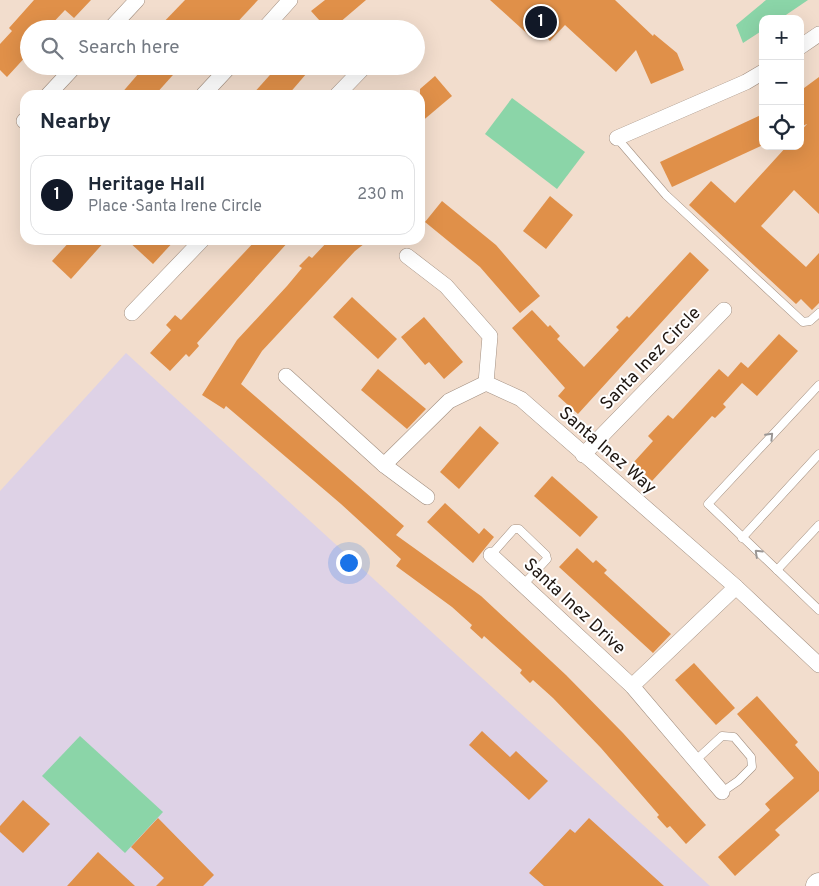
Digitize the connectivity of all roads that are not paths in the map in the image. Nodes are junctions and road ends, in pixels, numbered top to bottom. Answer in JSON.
{"nodes":[{"id":1,"x":137,"y":0,"type":"edge"},
{"id":2,"x":290,"y":0,"type":"edge"},
{"id":3,"x":118,"y":20,"type":"edge"},
{"id":4,"x":272,"y":20,"type":"edge"},
{"id":5,"x":819,"y":34,"type":"edge"},
{"id":6,"x":804,"y":44,"type":"edge"},
{"id":7,"x":759,"y":74,"type":"edge"},
{"id":8,"x":67,"y":75,"type":"edge"},
{"id":9,"x":222,"y":75,"type":"edge"},
{"id":10,"x":356,"y":75,"type":"edge"},
{"id":11,"x":53,"y":90,"type":"edge"},
{"id":12,"x":208,"y":90,"type":"edge"},
{"id":13,"x":342,"y":90,"type":"edge"},
{"id":14,"x":617,"y":138,"type":"joint"},
{"id":15,"x":197,"y":245,"type":"edge"},
{"id":16,"x":407,"y":256,"type":"dead end"},
{"id":17,"x":724,"y":310,"type":"dead end"},
{"id":18,"x":132,"y":313,"type":"dead end"},
{"id":19,"x":819,"y":314,"type":"edge"},
{"id":20,"x":286,"y":376,"type":"dead end"},
{"id":21,"x":486,"y":383,"type":"junction"},
{"id":22,"x":819,"y":385,"type":"edge"},
{"id":23,"x":819,"y":454,"type":"edge"},
{"id":24,"x":583,"y":455,"type":"junction"},
{"id":25,"x":384,"y":465,"type":"junction"},
{"id":26,"x":427,"y":497,"type":"dead end"},
{"id":27,"x":819,"y":525,"type":"edge"},
{"id":28,"x":742,"y":538,"type":"junction"},
{"id":29,"x":491,"y":555,"type":"joint"},
{"id":30,"x":777,"y":570,"type":"junction"},
{"id":31,"x":523,"y":585,"type":"junction"},
{"id":32,"x":736,"y":587,"type":"junction"},
{"id":33,"x":819,"y":610,"type":"edge"},
{"id":34,"x":819,"y":665,"type":"edge"},
{"id":35,"x":632,"y":686,"type":"junction"},
{"id":36,"x":696,"y":760,"type":"junction"},
{"id":37,"x":722,"y":792,"type":"joint"}],
"edges":[{"from":1,"to":3,"type":"street"},
{"from":2,"to":4,"type":"street"},
{"from":5,"to":6,"type":"street"},
{"from":7,"to":14,"type":"street"},
{"from":8,"to":11,"type":"street"},
{"from":9,"to":12,"type":"street"},
{"from":10,"to":13,"type":"street"},
{"from":14,"to":19,"type":"lane"},
{"from":15,"to":18,"type":"street"},
{"from":16,"to":21,"type":"street"},
{"from":17,"to":24,"type":"street","name":"Santa Inez Circle"},
{"from":20,"to":25,"type":"street"},
{"from":21,"to":24,"type":"street","name":"Santa Inez Way"},
{"from":21,"to":25,"type":"street"},
{"from":28,"to":22,"type":"lane","one_way":true},
{"from":23,"to":28,"type":"lane"},
{"from":24,"to":32,"type":"street","name":"Santa Inez Way"},
{"from":25,"to":26,"type":"street"},
{"from":27,"to":30,"type":"lane"},
{"from":30,"to":28,"type":"lane","one_way":true},
{"from":29,"to":31,"type":"street","name":"Santa Inez Drive"},
{"from":29,"to":31,"type":"lane"},
{"from":30,"to":33,"type":"lane"},
{"from":31,"to":35,"type":"street","name":"Santa Inez Drive"},
{"from":32,"to":34,"type":"street","name":"Santa Inez Way"},
{"from":32,"to":35,"type":"street"},
{"from":35,"to":36,"type":"street","name":"Santa Inez Drive"},
{"from":36,"to":37,"type":"street","name":"Santa Inez Drive"},
{"from":36,"to":37,"type":"lane"}]}
